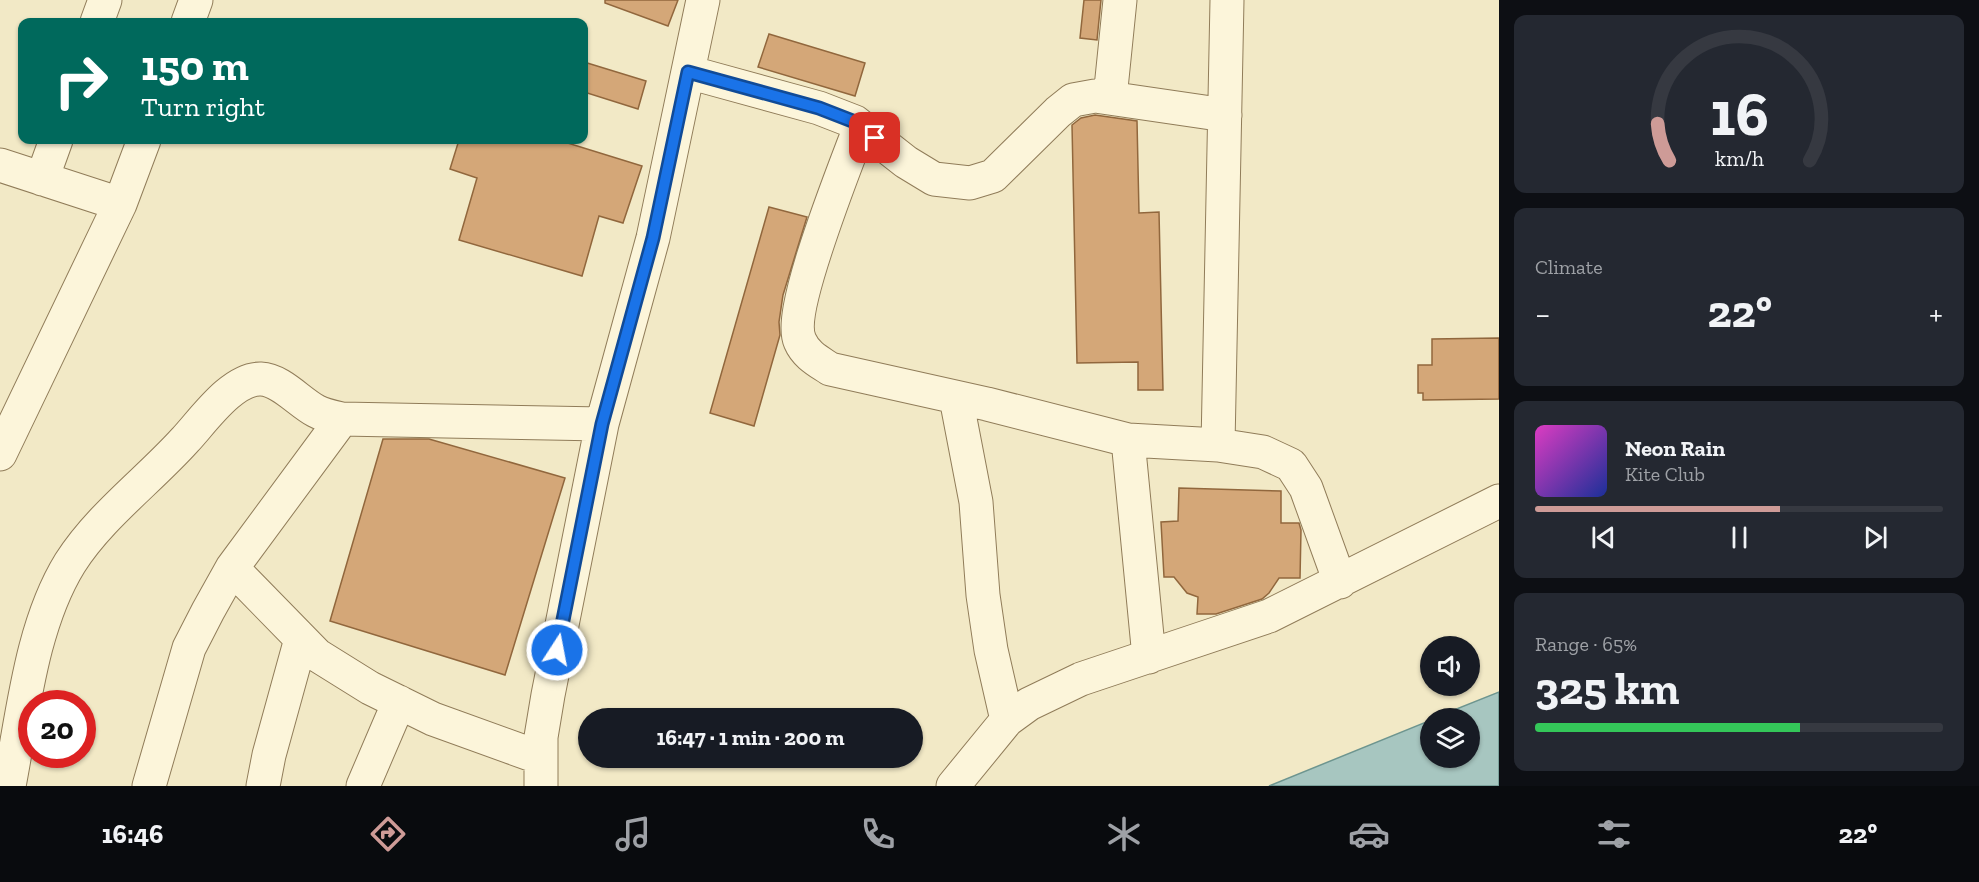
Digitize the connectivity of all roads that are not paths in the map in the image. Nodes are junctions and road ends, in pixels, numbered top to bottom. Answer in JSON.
{"nodes":[{"id":1,"x":105,"y":0,"type":"edge"},
{"id":2,"x":196,"y":0,"type":"edge"},
{"id":3,"x":703,"y":0,"type":"edge"},
{"id":4,"x":1120,"y":0,"type":"edge"},
{"id":5,"x":1227,"y":0,"type":"edge"},
{"id":6,"x":98,"y":18,"type":"edge"},
{"id":7,"x":189,"y":18,"type":"edge"},
{"id":8,"x":688,"y":72,"type":"junction"},
{"id":9,"x":1110,"y":98,"type":"junction"},
{"id":10,"x":1225,"y":115,"type":"junction"},
{"id":11,"x":860,"y":126,"type":"junction"},
{"id":12,"x":55,"y":144,"type":"edge"},
{"id":13,"x":142,"y":144,"type":"edge"},
{"id":14,"x":0,"y":165,"type":"edge"},
{"id":15,"x":42,"y":178,"type":"junction"},
{"id":16,"x":120,"y":204,"type":"junction"},
{"id":17,"x":956,"y":398,"type":"junction"},
{"id":18,"x":342,"y":419,"type":"junction"},
{"id":19,"x":602,"y":424,"type":"junction"},
{"id":20,"x":1128,"y":441,"type":"junction"},
{"id":21,"x":1218,"y":445,"type":"junction"},
{"id":22,"x":0,"y":454,"type":"edge"},
{"id":23,"x":1499,"y":501,"type":"edge"},
{"id":24,"x":232,"y":568,"type":"junction"},
{"id":25,"x":1340,"y":582,"type":"junction"},
{"id":26,"x":301,"y":639,"type":"junction"},
{"id":27,"x":1149,"y":657,"type":"junction"},
{"id":28,"x":399,"y":702,"type":"junction"},
{"id":29,"x":1007,"y":720,"type":"junction"},
{"id":30,"x":541,"y":772,"type":"edge"},
{"id":31,"x":9,"y":786,"type":"edge"},
{"id":32,"x":149,"y":786,"type":"edge"},
{"id":33,"x":263,"y":786,"type":"edge"},
{"id":34,"x":363,"y":786,"type":"edge"},
{"id":35,"x":953,"y":786,"type":"edge"}],
"edges":[{"from":1,"to":6,"type":"lane"},
{"from":2,"to":7,"type":"lane"},
{"from":3,"to":8,"type":"lane"},
{"from":4,"to":9,"type":"lane"},
{"from":5,"to":10,"type":"lane"},
{"from":8,"to":11,"type":"lane"},
{"from":8,"to":19,"type":"lane"},
{"from":9,"to":10,"type":"lane"},
{"from":9,"to":11,"type":"lane"},
{"from":10,"to":21,"type":"lane"},
{"from":11,"to":17,"type":"lane"},
{"from":12,"to":15,"type":"lane"},
{"from":13,"to":16,"type":"lane"},
{"from":14,"to":15,"type":"lane"},
{"from":15,"to":16,"type":"lane"},
{"from":16,"to":22,"type":"lane"},
{"from":17,"to":20,"type":"lane"},
{"from":17,"to":29,"type":"lane"},
{"from":18,"to":19,"type":"lane"},
{"from":18,"to":24,"type":"lane"},
{"from":18,"to":31,"type":"lane"},
{"from":19,"to":30,"type":"lane"},
{"from":20,"to":21,"type":"lane"},
{"from":20,"to":27,"type":"lane"},
{"from":21,"to":25,"type":"lane"},
{"from":23,"to":25,"type":"lane"},
{"from":24,"to":26,"type":"lane"},
{"from":24,"to":32,"type":"lane"},
{"from":25,"to":27,"type":"lane"},
{"from":26,"to":28,"type":"lane"},
{"from":26,"to":33,"type":"lane"},
{"from":27,"to":29,"type":"lane"},
{"from":28,"to":30,"type":"lane"},
{"from":28,"to":34,"type":"lane"},
{"from":29,"to":35,"type":"lane"}]}
